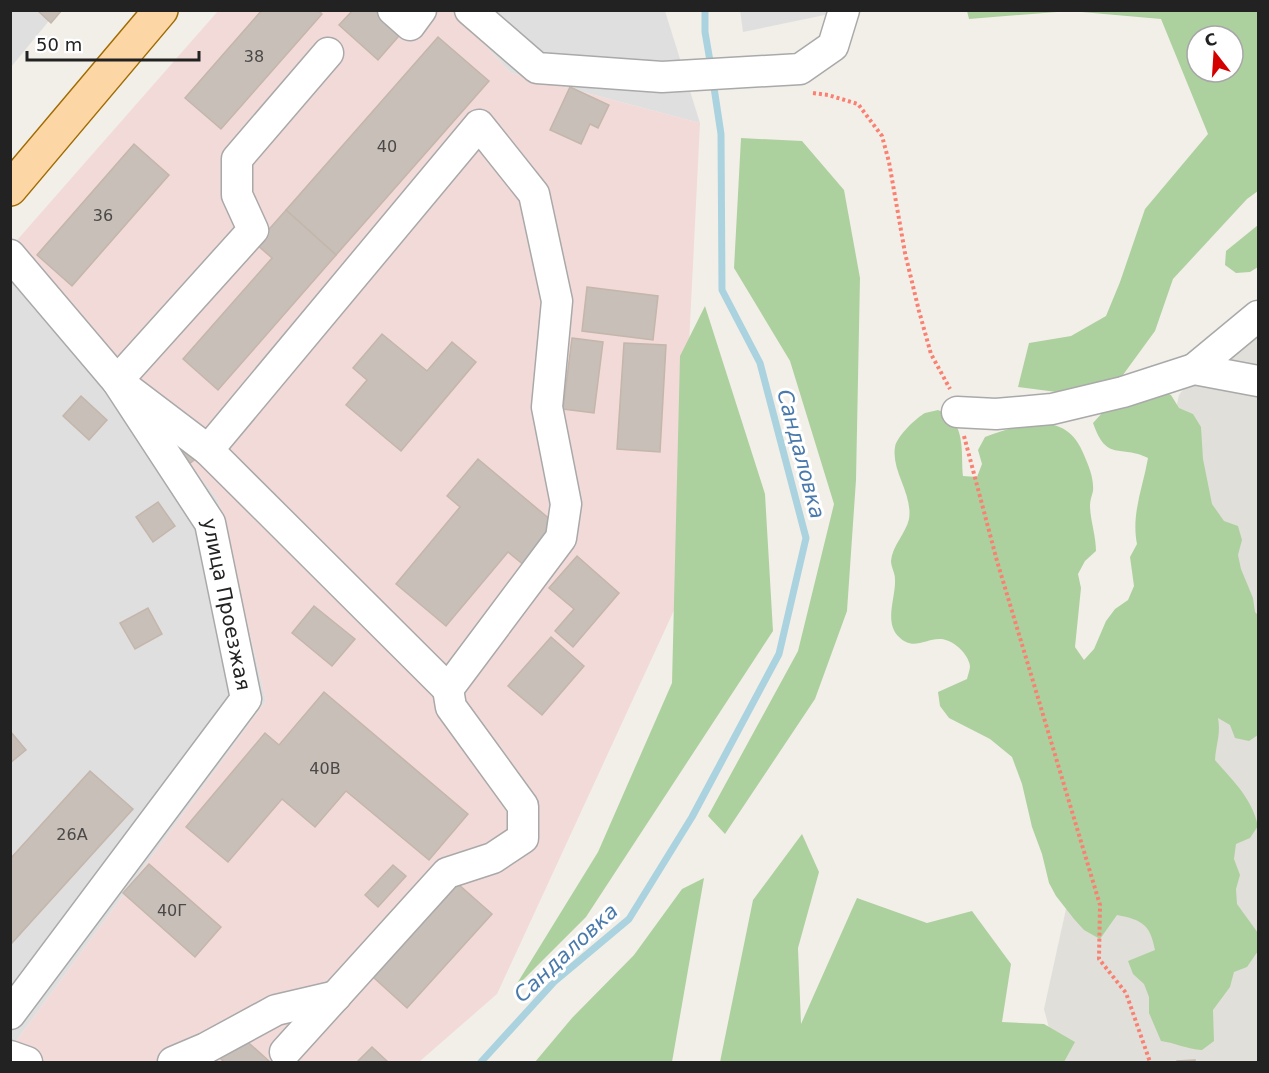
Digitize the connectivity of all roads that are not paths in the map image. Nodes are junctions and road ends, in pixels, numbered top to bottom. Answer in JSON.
{"nodes":[{"id":1,"x":161,"y":10,"type":"edge"},
{"id":2,"x":393,"y":10,"type":"edge"},
{"id":3,"x":421,"y":10,"type":"edge"},
{"id":4,"x":470,"y":10,"type":"edge"},
{"id":5,"x":844,"y":10,"type":"edge"},
{"id":6,"x":328,"y":52,"type":"dead end"},
{"id":7,"x":10,"y":189,"type":"edge"},
{"id":8,"x":10,"y":255,"type":"edge"},
{"id":9,"x":1258,"y":316,"type":"edge"},
{"id":10,"x":1194,"y":369,"type":"junction"},
{"id":11,"x":117,"y":381,"type":"junction"},
{"id":12,"x":1258,"y":381,"type":"edge"},
{"id":13,"x":957,"y":412,"type":"road end"},
{"id":14,"x":208,"y":450,"type":"junction"},
{"id":15,"x":448,"y":689,"type":"junction"},
{"id":16,"x":336,"y":996,"type":"junction"},
{"id":17,"x":10,"y":1014,"type":"edge"},
{"id":18,"x":285,"y":1052,"type":"dead end"},
{"id":19,"x":10,"y":1056,"type":"edge"},
{"id":20,"x":27,"y":1062,"type":"edge"},
{"id":21,"x":173,"y":1062,"type":"edge"}],
"edges":[{"from":1,"to":7,"type":"main road"},
{"from":2,"to":3,"type":"street"},
{"from":4,"to":5,"type":"street"},
{"from":6,"to":11,"type":"street"},
{"from":8,"to":11,"type":"street","name":"улица Проезжая"},
{"from":9,"to":10,"type":"street"},
{"from":10,"to":12,"type":"street"},
{"from":10,"to":13,"type":"street"},
{"from":11,"to":14,"type":"street"},
{"from":11,"to":17,"type":"street","name":"улица Проезжая"},
{"from":14,"to":15,"type":"street"},
{"from":14,"to":15,"type":"street"},
{"from":15,"to":16,"type":"street"},
{"from":16,"to":18,"type":"street"},
{"from":16,"to":21,"type":"street"},
{"from":19,"to":20,"type":"street"}]}
